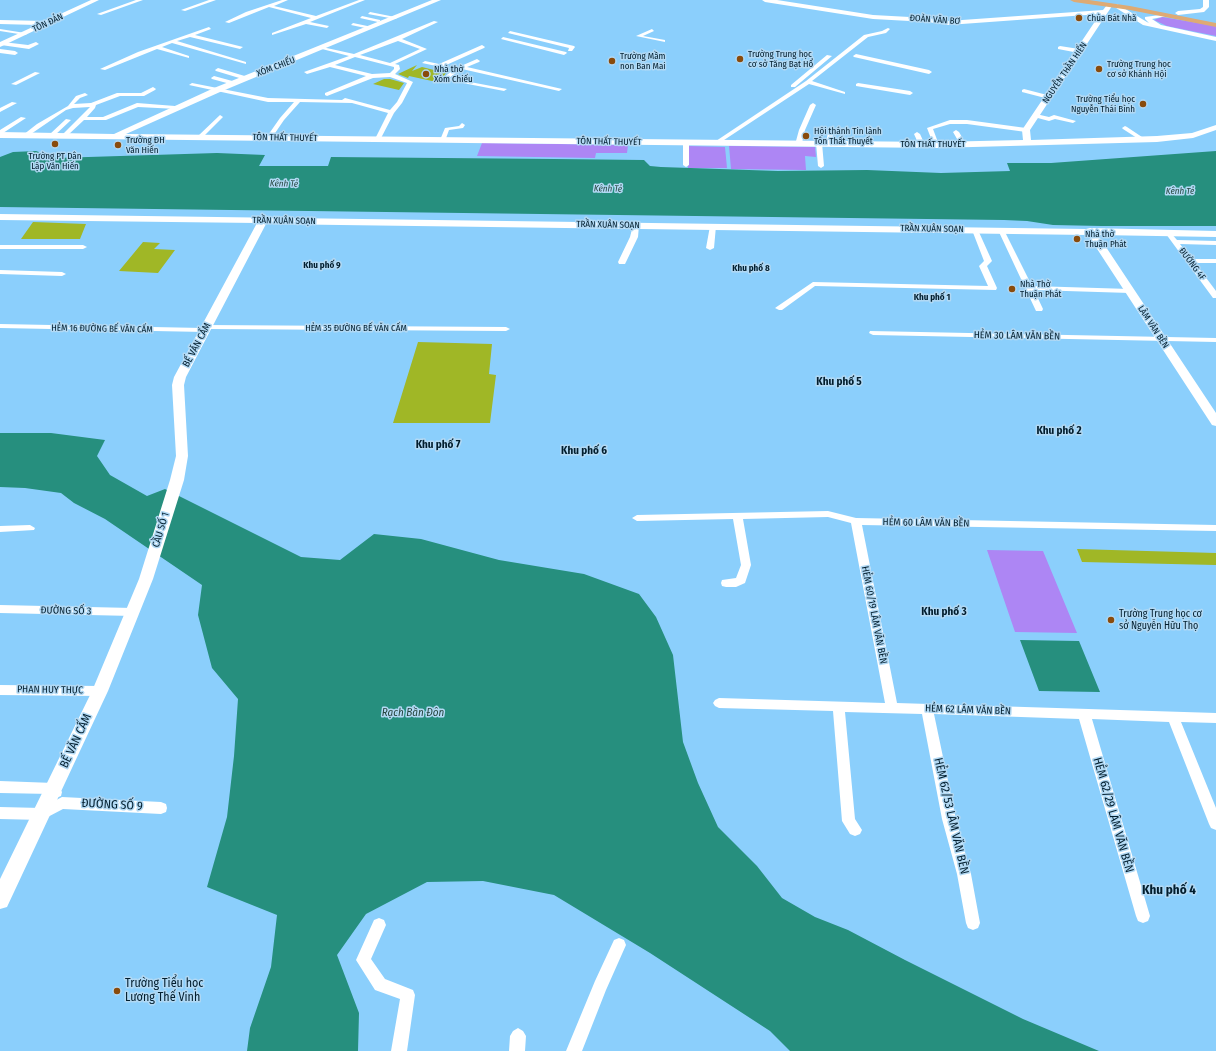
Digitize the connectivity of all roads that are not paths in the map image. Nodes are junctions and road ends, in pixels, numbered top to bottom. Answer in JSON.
{"nodes":[{"id":1,"x":96,"y":0,"type":"edge"},
{"id":2,"x":141,"y":0,"type":"edge"},
{"id":3,"x":214,"y":0,"type":"edge"},
{"id":4,"x":286,"y":0,"type":"edge"},
{"id":5,"x":363,"y":0,"type":"edge"},
{"id":6,"x":438,"y":0,"type":"edge"},
{"id":7,"x":765,"y":0,"type":"edge"},
{"id":8,"x":1074,"y":0,"type":"edge"},
{"id":9,"x":1087,"y":0,"type":"edge"},
{"id":10,"x":1206,"y":0,"type":"edge"},
{"id":11,"x":269,"y":6,"type":"junction"},
{"id":12,"x":1110,"y":7,"type":"junction"},
{"id":13,"x":1138,"y":7,"type":"junction"},
{"id":14,"x":183,"y":10,"type":"dead end"},
{"id":15,"x":1126,"y":12,"type":"junction"},
{"id":16,"x":370,"y":13,"type":"dead end"},
{"id":17,"x":1178,"y":13,"type":"junction"},
{"id":18,"x":100,"y":14,"type":"dead end"},
{"id":19,"x":1157,"y":15,"type":"junction"},
{"id":20,"x":1165,"y":15,"type":"junction"},
{"id":21,"x":317,"y":18,"type":"junction"},
{"id":22,"x":395,"y":18,"type":"junction"},
{"id":23,"x":1216,"y":18,"type":"edge"},
{"id":24,"x":361,"y":19,"type":"dead end"},
{"id":25,"x":1188,"y":19,"type":"junction"},
{"id":26,"x":227,"y":22,"type":"dead end"},
{"id":27,"x":305,"y":22,"type":"junction"},
{"id":28,"x":436,"y":22,"type":"dead end"},
{"id":29,"x":1,"y":23,"type":"edge"},
{"id":30,"x":49,"y":23,"type":"junction"},
{"id":31,"x":353,"y":24,"type":"dead end"},
{"id":32,"x":382,"y":24,"type":"junction"},
{"id":33,"x":1216,"y":24,"type":"edge"},
{"id":34,"x":327,"y":27,"type":"dead end"},
{"id":35,"x":209,"y":28,"type":"dead end"},
{"id":36,"x":370,"y":28,"type":"junction"},
{"id":37,"x":888,"y":29,"type":"dead end"},
{"id":38,"x":0,"y":30,"type":"edge"},
{"id":39,"x":652,"y":30,"type":"dead end"},
{"id":40,"x":510,"y":32,"type":"dead end"},
{"id":41,"x":25,"y":34,"type":"junction"},
{"id":42,"x":274,"y":34,"type":"dead end"},
{"id":43,"x":190,"y":35,"type":"junction"},
{"id":44,"x":503,"y":38,"type":"dead end"},
{"id":45,"x":13,"y":39,"type":"junction"},
{"id":46,"x":398,"y":39,"type":"junction"},
{"id":47,"x":1216,"y":39,"type":"edge"},
{"id":48,"x":663,"y":41,"type":"dead end"},
{"id":49,"x":173,"y":42,"type":"junction"},
{"id":50,"x":1,"y":46,"type":"edge"},
{"id":51,"x":157,"y":47,"type":"junction"},
{"id":52,"x":240,"y":47,"type":"dead end"},
{"id":53,"x":482,"y":47,"type":"dead end"},
{"id":54,"x":324,"y":48,"type":"junction"},
{"id":55,"x":1060,"y":48,"type":"dead end"},
{"id":56,"x":570,"y":50,"type":"dead end"},
{"id":57,"x":1079,"y":51,"type":"junction"},
{"id":58,"x":15,"y":53,"type":"dead end"},
{"id":59,"x":564,"y":53,"type":"dead end"},
{"id":60,"x":354,"y":55,"type":"junction"},
{"id":61,"x":829,"y":56,"type":"dead end"},
{"id":62,"x":856,"y":56,"type":"dead end"},
{"id":63,"x":187,"y":57,"type":"dead end"},
{"id":64,"x":477,"y":61,"type":"dead end"},
{"id":65,"x":244,"y":63,"type":"dead end"},
{"id":66,"x":425,"y":63,"type":"dead end"},
{"id":67,"x":390,"y":64,"type":"junction"},
{"id":68,"x":330,"y":65,"type":"junction"},
{"id":69,"x":439,"y":66,"type":"junction"},
{"id":70,"x":103,"y":68,"type":"dead end"},
{"id":71,"x":463,"y":68,"type":"junction"},
{"id":72,"x":228,"y":69,"type":"dead end"},
{"id":73,"x":456,"y":70,"type":"junction"},
{"id":74,"x":307,"y":72,"type":"dead end"},
{"id":75,"x":929,"y":72,"type":"dead end"},
{"id":76,"x":37,"y":73,"type":"dead end"},
{"id":77,"x":391,"y":75,"type":"junction"},
{"id":78,"x":372,"y":76,"type":"junction"},
{"id":79,"x":214,"y":78,"type":"dead end"},
{"id":80,"x":246,"y":78,"type":"junction"},
{"id":81,"x":808,"y":82,"type":"junction"},
{"id":82,"x":234,"y":83,"type":"junction"},
{"id":83,"x":14,"y":84,"type":"dead end"},
{"id":84,"x":192,"y":85,"type":"dead end"},
{"id":85,"x":858,"y":85,"type":"dead end"},
{"id":86,"x":153,"y":89,"type":"dead end"},
{"id":87,"x":504,"y":89,"type":"dead end"},
{"id":88,"x":559,"y":89,"type":"dead end"},
{"id":89,"x":217,"y":90,"type":"junction"},
{"id":90,"x":1024,"y":91,"type":"dead end"},
{"id":91,"x":843,"y":93,"type":"dead end"},
{"id":92,"x":910,"y":93,"type":"dead end"},
{"id":93,"x":326,"y":94,"type":"dead end"},
{"id":94,"x":85,"y":95,"type":"dead end"},
{"id":95,"x":1049,"y":97,"type":"junction"},
{"id":96,"x":339,"y":98,"type":"dead end"},
{"id":97,"x":298,"y":101,"type":"junction"},
{"id":98,"x":351,"y":102,"type":"junction"},
{"id":99,"x":14,"y":103,"type":"dead end"},
{"id":100,"x":93,"y":105,"type":"junction"},
{"id":101,"x":72,"y":106,"type":"junction"},
{"id":102,"x":813,"y":106,"type":"dead end"},
{"id":103,"x":175,"y":108,"type":"junction"},
{"id":104,"x":0,"y":110,"type":"edge"},
{"id":105,"x":11,"y":110,"type":"dead end"},
{"id":106,"x":391,"y":112,"type":"junction"},
{"id":107,"x":0,"y":116,"type":"edge"},
{"id":108,"x":1036,"y":116,"type":"junction"},
{"id":109,"x":220,"y":117,"type":"dead end"},
{"id":110,"x":23,"y":118,"type":"dead end"},
{"id":111,"x":83,"y":118,"type":"junction"},
{"id":112,"x":68,"y":120,"type":"dead end"},
{"id":113,"x":1073,"y":121,"type":"dead end"},
{"id":114,"x":462,"y":125,"type":"dead end"},
{"id":115,"x":1216,"y":127,"type":"edge"},
{"id":116,"x":1125,"y":128,"type":"dead end"},
{"id":117,"x":1026,"y":130,"type":"junction"},
{"id":118,"x":831,"y":132,"type":"dead end"},
{"id":119,"x":956,"y":132,"type":"dead end"},
{"id":120,"x":0,"y":134,"type":"edge"},
{"id":121,"x":917,"y":134,"type":"dead end"},
{"id":122,"x":26,"y":135,"type":"junction"},
{"id":123,"x":52,"y":135,"type":"junction"},
{"id":124,"x":65,"y":135,"type":"junction"},
{"id":125,"x":115,"y":136,"type":"junction"},
{"id":126,"x":200,"y":137,"type":"junction"},
{"id":127,"x":269,"y":138,"type":"junction"},
{"id":128,"x":378,"y":139,"type":"junction"},
{"id":129,"x":1142,"y":139,"type":"junction"},
{"id":130,"x":443,"y":140,"type":"junction"},
{"id":131,"x":686,"y":142,"type":"junction"},
{"id":132,"x":713,"y":143,"type":"junction"},
{"id":133,"x":800,"y":143,"type":"junction"},
{"id":134,"x":823,"y":143,"type":"junction"},
{"id":135,"x":1028,"y":143,"type":"junction"},
{"id":136,"x":963,"y":144,"type":"junction"},
{"id":137,"x":922,"y":145,"type":"junction"},
{"id":138,"x":936,"y":145,"type":"junction"},
{"id":139,"x":686,"y":165,"type":"dead end"},
{"id":140,"x":820,"y":166,"type":"dead end"},
{"id":141,"x":0,"y":217,"type":"edge"},
{"id":142,"x":263,"y":221,"type":"junction"},
{"id":143,"x":636,"y":225,"type":"junction"},
{"id":144,"x":713,"y":226,"type":"junction"},
{"id":145,"x":975,"y":230,"type":"junction"},
{"id":146,"x":1001,"y":230,"type":"junction"},
{"id":147,"x":1090,"y":231,"type":"junction"},
{"id":148,"x":1168,"y":233,"type":"junction"},
{"id":149,"x":1216,"y":234,"type":"edge"},
{"id":150,"x":1175,"y":242,"type":"junction"},
{"id":151,"x":1216,"y":243,"type":"edge"},
{"id":152,"x":0,"y":246,"type":"edge"},
{"id":153,"x":83,"y":247,"type":"dead end"},
{"id":154,"x":710,"y":248,"type":"dead end"},
{"id":155,"x":1189,"y":260,"type":"junction"},
{"id":156,"x":1216,"y":261,"type":"edge"},
{"id":157,"x":622,"y":262,"type":"dead end"},
{"id":158,"x":0,"y":272,"type":"edge"},
{"id":159,"x":62,"y":274,"type":"dead end"},
{"id":160,"x":1028,"y":288,"type":"junction"},
{"id":161,"x":1130,"y":291,"type":"junction"},
{"id":162,"x":1216,"y":295,"type":"edge"},
{"id":163,"x":779,"y":308,"type":"dead end"},
{"id":164,"x":1039,"y":309,"type":"dead end"},
{"id":165,"x":0,"y":326,"type":"edge"},
{"id":166,"x":206,"y":328,"type":"junction"},
{"id":167,"x":506,"y":329,"type":"dead end"},
{"id":168,"x":873,"y":333,"type":"dead end"},
{"id":169,"x":1162,"y":340,"type":"junction"},
{"id":170,"x":1216,"y":340,"type":"edge"},
{"id":171,"x":1216,"y":422,"type":"edge"},
{"id":172,"x":177,"y":480,"type":"joint"},
{"id":173,"x":738,"y":516,"type":"junction"},
{"id":174,"x":637,"y":518,"type":"dead end"},
{"id":175,"x":856,"y":521,"type":"junction"},
{"id":176,"x":30,"y":528,"type":"dead end"},
{"id":177,"x":1216,"y":528,"type":"edge"},
{"id":178,"x":0,"y":529,"type":"edge"},
{"id":179,"x":146,"y":579,"type":"joint"},
{"id":180,"x":726,"y":583,"type":"dead end"},
{"id":181,"x":0,"y":609,"type":"edge"},
{"id":182,"x":133,"y":612,"type":"junction"},
{"id":183,"x":0,"y":690,"type":"edge"},
{"id":184,"x":100,"y":691,"type":"junction"},
{"id":185,"x":720,"y":703,"type":"dead end"},
{"id":186,"x":838,"y":706,"type":"junction"},
{"id":187,"x":892,"y":708,"type":"junction"},
{"id":188,"x":927,"y":709,"type":"junction"},
{"id":189,"x":1084,"y":714,"type":"junction"},
{"id":190,"x":1173,"y":716,"type":"junction"},
{"id":191,"x":1216,"y":718,"type":"edge"},
{"id":192,"x":0,"y":787,"type":"edge"},
{"id":193,"x":58,"y":796,"type":"junction"},
{"id":194,"x":161,"y":808,"type":"dead end"},
{"id":195,"x":0,"y":813,"type":"edge"},
{"id":196,"x":42,"y":814,"type":"junction"},
{"id":197,"x":1216,"y":824,"type":"edge"},
{"id":198,"x":855,"y":830,"type":"dead end"},
{"id":199,"x":0,"y":900,"type":"edge"},
{"id":200,"x":1143,"y":916,"type":"dead end"},
{"id":201,"x":973,"y":923,"type":"dead end"},
{"id":202,"x":379,"y":925,"type":"dead end"},
{"id":203,"x":619,"y":945,"type":"dead end"},
{"id":204,"x":518,"y":1036,"type":"dead end"},
{"id":205,"x":399,"y":1051,"type":"edge"},
{"id":206,"x":516,"y":1051,"type":"edge"},
{"id":207,"x":574,"y":1051,"type":"edge"}],
"edges":[{"from":1,"to":30,"type":"main road","name":"TÔN ĐẢN"},
{"from":2,"to":18,"type":"street"},
{"from":3,"to":14,"type":"street"},
{"from":4,"to":11,"type":"street"},
{"from":5,"to":21,"type":"street"},
{"from":6,"to":22,"type":"main road","name":"XÓM CHIẾU"},
{"from":7,"to":12,"type":"main road","name":"ĐOÀN VĂN BƠ"},
{"from":8,"to":12,"type":"main road"},
{"from":9,"to":13,"type":"main road"},
{"from":10,"to":17,"type":"main road"},
{"from":11,"to":21,"type":"street"},
{"from":11,"to":26,"type":"street"},
{"from":12,"to":15,"type":"main road"},
{"from":12,"to":20,"type":"main road"},
{"from":12,"to":57,"type":"main road","name":"NGUYỄN THẦN HIẾN"},
{"from":13,"to":17,"type":"main road"},
{"from":13,"to":25,"type":"main road"},
{"from":15,"to":19,"type":"main road"},
{"from":15,"to":47,"type":"main road"},
{"from":16,"to":22,"type":"street"},
{"from":17,"to":23,"type":"main road"},
{"from":19,"to":20,"type":"main road"},
{"from":19,"to":47,"type":"main road"},
{"from":20,"to":25,"type":"main road"},
{"from":21,"to":27,"type":"street"},
{"from":22,"to":32,"type":"main road","name":"XÓM CHIẾU"},
{"from":24,"to":32,"type":"street"},
{"from":25,"to":33,"type":"main road"},
{"from":27,"to":34,"type":"street"},
{"from":27,"to":42,"type":"street"},
{"from":28,"to":46,"type":"street"},
{"from":29,"to":30,"type":"main road"},
{"from":30,"to":41,"type":"main road","name":"TÔN ĐẢN"},
{"from":31,"to":36,"type":"street"},
{"from":32,"to":36,"type":"main road","name":"XÓM CHIẾU"},
{"from":35,"to":43,"type":"street"},
{"from":36,"to":54,"type":"main road","name":"XÓM CHIẾU"},
{"from":37,"to":81,"type":"street"},
{"from":38,"to":41,"type":"street"},
{"from":39,"to":48,"type":"street"},
{"from":40,"to":56,"type":"street"},
{"from":41,"to":45,"type":"main road","name":"TÔN ĐẢN"},
{"from":43,"to":49,"type":"street"},
{"from":43,"to":52,"type":"street"},
{"from":44,"to":59,"type":"street"},
{"from":45,"to":50,"type":"main road","name":"TÔN ĐẢN"},
{"from":45,"to":50,"type":"street"},
{"from":46,"to":60,"type":"street"},
{"from":46,"to":67,"type":"street"},
{"from":49,"to":51,"type":"street"},
{"from":49,"to":65,"type":"street"},
{"from":50,"to":58,"type":"street"},
{"from":51,"to":63,"type":"street"},
{"from":51,"to":70,"type":"street"},
{"from":53,"to":69,"type":"street"},
{"from":54,"to":60,"type":"street"},
{"from":54,"to":80,"type":"main road","name":"XÓM CHIẾU"},
{"from":55,"to":57,"type":"street"},
{"from":57,"to":95,"type":"main road","name":"NGUYỄN THẦN HIẾN"},
{"from":60,"to":67,"type":"street"},
{"from":60,"to":68,"type":"street"},
{"from":61,"to":132,"type":"street"},
{"from":62,"to":75,"type":"street"},
{"from":64,"to":71,"type":"street"},
{"from":66,"to":69,"type":"street"},
{"from":67,"to":77,"type":"street"},
{"from":68,"to":74,"type":"street"},
{"from":68,"to":78,"type":"street"},
{"from":69,"to":73,"type":"street"},
{"from":71,"to":73,"type":"street"},
{"from":71,"to":88,"type":"street"},
{"from":72,"to":80,"type":"street"},
{"from":73,"to":87,"type":"street"},
{"from":76,"to":83,"type":"street"},
{"from":77,"to":78,"type":"street"},
{"from":77,"to":106,"type":"street"},
{"from":78,"to":93,"type":"street"},
{"from":79,"to":82,"type":"street"},
{"from":80,"to":82,"type":"main road","name":"XÓM CHIẾU"},
{"from":81,"to":91,"type":"street"},
{"from":81,"to":132,"type":"street"},
{"from":82,"to":89,"type":"main road","name":"XÓM CHIẾU"},
{"from":84,"to":89,"type":"street"},
{"from":85,"to":92,"type":"street"},
{"from":86,"to":100,"type":"street"},
{"from":89,"to":97,"type":"street"},
{"from":89,"to":103,"type":"main road","name":"XÓM CHIẾU"},
{"from":90,"to":95,"type":"street"},
{"from":94,"to":101,"type":"street"},
{"from":95,"to":108,"type":"main road","name":"NGUYỄN THẦN HIẾN"},
{"from":96,"to":98,"type":"street"},
{"from":97,"to":98,"type":"street"},
{"from":97,"to":127,"type":"street"},
{"from":98,"to":106,"type":"street"},
{"from":99,"to":104,"type":"street"},
{"from":100,"to":101,"type":"street"},
{"from":100,"to":111,"type":"street"},
{"from":101,"to":122,"type":"street"},
{"from":102,"to":133,"type":"street"},
{"from":103,"to":111,"type":"street"},
{"from":103,"to":125,"type":"main road","name":"XÓM CHIẾU"},
{"from":105,"to":107,"type":"street"},
{"from":106,"to":128,"type":"street"},
{"from":108,"to":113,"type":"street"},
{"from":108,"to":117,"type":"main road","name":"NGUYỄN THẦN HIẾN"},
{"from":109,"to":126,"type":"street"},
{"from":110,"to":120,"type":"street"},
{"from":111,"to":124,"type":"street"},
{"from":112,"to":123,"type":"street"},
{"from":114,"to":130,"type":"street"},
{"from":115,"to":129,"type":"main road","name":"TÔN THẤT THUYẾT"},
{"from":116,"to":129,"type":"street"},
{"from":117,"to":135,"type":"main road"},
{"from":117,"to":138,"type":"street"},
{"from":118,"to":134,"type":"street"},
{"from":119,"to":136,"type":"street"},
{"from":120,"to":122,"type":"main road","name":"TÔN THẤT THUYẾT"},
{"from":121,"to":137,"type":"street"},
{"from":122,"to":123,"type":"main road","name":"TÔN THẤT THUYẾT"},
{"from":123,"to":124,"type":"main road","name":"TÔN THẤT THUYẾT"},
{"from":124,"to":125,"type":"main road","name":"TÔN THẤT THUYẾT"},
{"from":125,"to":126,"type":"main road","name":"TÔN THẤT THUYẾT"},
{"from":126,"to":127,"type":"main road","name":"TÔN THẤT THUYẾT"},
{"from":127,"to":128,"type":"main road","name":"TÔN THẤT THUYẾT"},
{"from":128,"to":130,"type":"main road","name":"TÔN THẤT THUYẾT"},
{"from":129,"to":135,"type":"main road","name":"TÔN THẤT THUYẾT"},
{"from":130,"to":131,"type":"main road","name":"TÔN THẤT THUYẾT"},
{"from":131,"to":132,"type":"main road","name":"TÔN THẤT THUYẾT"},
{"from":131,"to":139,"type":"street"},
{"from":132,"to":133,"type":"main road","name":"TÔN THẤT THUYẾT"},
{"from":133,"to":134,"type":"main road","name":"TÔN THẤT THUYẾT"},
{"from":134,"to":137,"type":"main road","name":"TÔN THẤT THUYẾT"},
{"from":134,"to":140,"type":"street"},
{"from":135,"to":136,"type":"main road","name":"TÔN THẤT THUYẾT"},
{"from":136,"to":138,"type":"main road","name":"TÔN THẤT THUYẾT"},
{"from":137,"to":138,"type":"main road","name":"TÔN THẤT THUYẾT"},
{"from":141,"to":142,"type":"main road","name":"TRẦN XUÂN SOẠN"},
{"from":142,"to":143,"type":"main road","name":"TRẦN XUÂN SOẠN"},
{"from":142,"to":166,"type":"main road","name":"BẾ VĂN CẤM"},
{"from":143,"to":144,"type":"main road","name":"TRẦN XUÂN SOẠN"},
{"from":143,"to":157,"type":"street"},
{"from":144,"to":145,"type":"main road","name":"TRẦN XUÂN SOẠN"},
{"from":144,"to":154,"type":"street"},
{"from":145,"to":146,"type":"main road","name":"TRẦN XUÂN SOẠN"},
{"from":145,"to":163,"type":"street"},
{"from":146,"to":147,"type":"main road","name":"TRẦN XUÂN SOẠN"},
{"from":146,"to":160,"type":"street"},
{"from":147,"to":148,"type":"main road","name":"TRẦN XUÂN SOẠN"},
{"from":147,"to":161,"type":"main road","name":"LÂM VĂN BỀN"},
{"from":148,"to":149,"type":"main road","name":"TRẦN XUÂN SOẠN"},
{"from":148,"to":150,"type":"street","name":"ĐƯỜNG 4F"},
{"from":150,"to":151,"type":"street"},
{"from":150,"to":155,"type":"street","name":"ĐƯỜNG 4F"},
{"from":152,"to":153,"type":"street"},
{"from":155,"to":156,"type":"street"},
{"from":155,"to":162,"type":"street","name":"ĐƯỜNG 4F"},
{"from":158,"to":159,"type":"street"},
{"from":160,"to":161,"type":"street"},
{"from":160,"to":164,"type":"street"},
{"from":161,"to":169,"type":"main road","name":"LÂM VĂN BỀN"},
{"from":165,"to":166,"type":"street","name":"HẺM 16 ĐƯỜNG BẾ VĂN CẤM"},
{"from":166,"to":167,"type":"street","name":"HẺM 35 ĐƯỜNG BẾ VĂN CẤM"},
{"from":166,"to":172,"type":"main road","name":"BẾ VĂN CẤM"},
{"from":168,"to":169,"type":"street","name":"HẺM 30 LÂM VĂN BỀN"},
{"from":169,"to":170,"type":"street","name":"HẺM 30 LÂM VĂN BỀN"},
{"from":169,"to":171,"type":"main road","name":"LÂM VĂN BỀN"},
{"from":172,"to":179,"type":"main road","name":"CẦU SỐ 1"},
{"from":173,"to":174,"type":"street","name":"HẺM 60 LÂM VĂN BỀN"},
{"from":173,"to":175,"type":"street","name":"HẺM 60 LÂM VĂN BỀN"},
{"from":173,"to":180,"type":"street"},
{"from":175,"to":177,"type":"street","name":"HẺM 60 LÂM VĂN BỀN"},
{"from":175,"to":187,"type":"street","name":"HẺM 60/19 LÂM VĂN BỀN"},
{"from":176,"to":178,"type":"street"},
{"from":179,"to":182,"type":"main road","name":"BẾ VĂN CẤM"},
{"from":181,"to":182,"type":"street","name":"ĐƯỜNG SỐ 3"},
{"from":182,"to":184,"type":"main road","name":"BẾ VĂN CẤM"},
{"from":183,"to":184,"type":"street","name":"PHAN HUY THỰC"},
{"from":184,"to":193,"type":"main road","name":"BẾ VĂN CẤM"},
{"from":185,"to":186,"type":"street","name":"HẺM 62 LÂM VĂN BỀN"},
{"from":186,"to":187,"type":"street","name":"HẺM 62 LÂM VĂN BỀN"},
{"from":186,"to":198,"type":"street"},
{"from":187,"to":188,"type":"street","name":"HẺM 62 LÂM VĂN BỀN"},
{"from":188,"to":189,"type":"street","name":"HẺM 62 LÂM VĂN BỀN"},
{"from":188,"to":201,"type":"street","name":"HẺM 62/53 LÂM VĂN BỀN"},
{"from":189,"to":190,"type":"street","name":"HẺM 62 LÂM VĂN BỀN"},
{"from":189,"to":200,"type":"street","name":"HẺM 62/29 LÂM VĂN BỀN"},
{"from":190,"to":191,"type":"street","name":"HẺM 62 LÂM VĂN BỀN"},
{"from":190,"to":197,"type":"street"},
{"from":192,"to":193,"type":"street","name":"ĐƯỜNG SỐ 9"},
{"from":193,"to":194,"type":"street","name":"ĐƯỜNG SỐ 9"},
{"from":193,"to":196,"type":"main road","name":"BẾ VĂN CẤM"},
{"from":195,"to":196,"type":"street"},
{"from":196,"to":199,"type":"main road","name":"BẾ VĂN CẤM"},
{"from":202,"to":205,"type":"street"},
{"from":203,"to":207,"type":"street"},
{"from":204,"to":206,"type":"street"}]}
